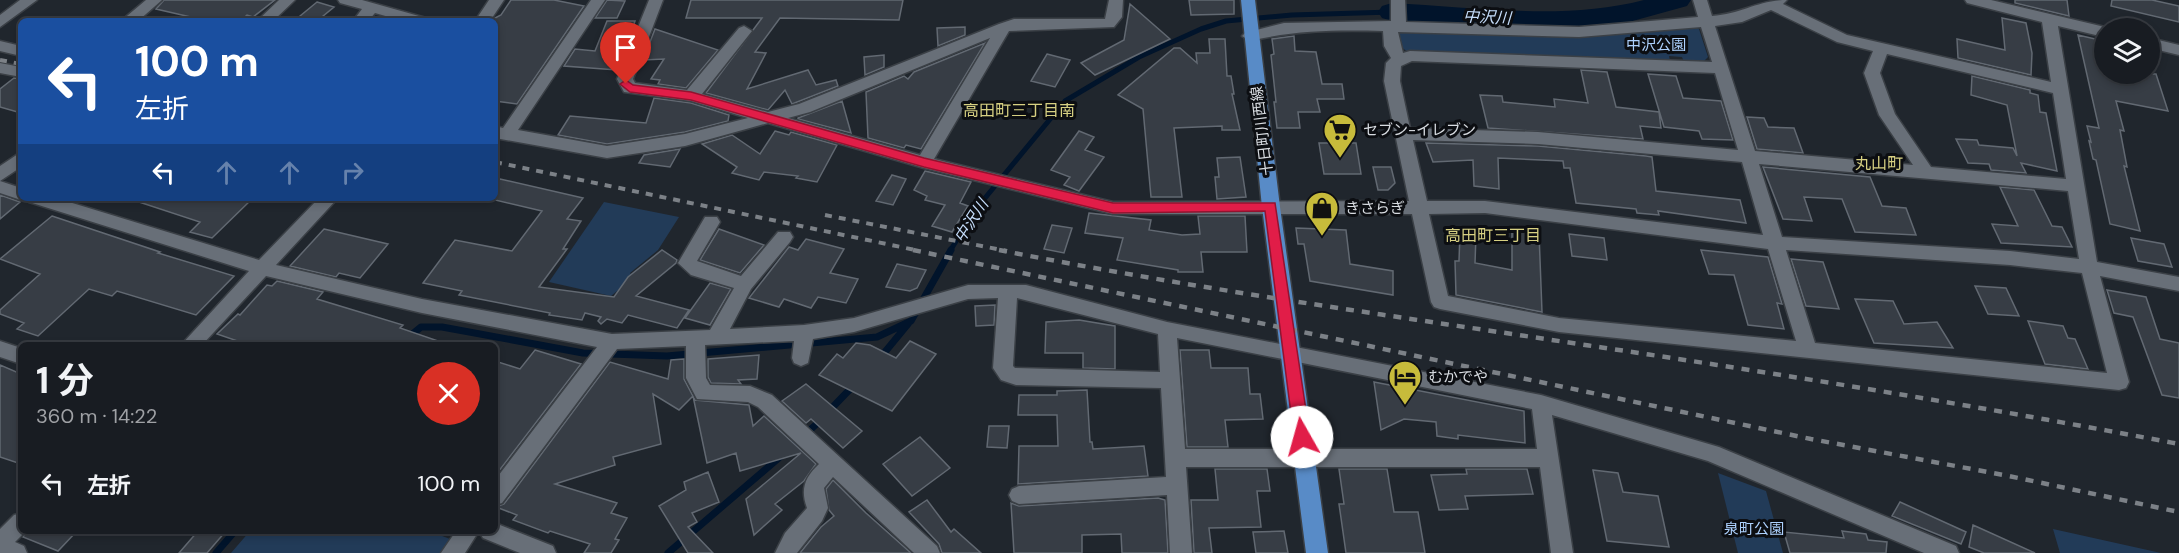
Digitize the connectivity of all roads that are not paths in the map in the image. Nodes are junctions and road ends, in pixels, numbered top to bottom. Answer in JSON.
{"nodes":[{"id":1,"x":30,"y":0,"type":"edge"},
{"id":2,"x":155,"y":0,"type":"edge"},
{"id":3,"x":288,"y":0,"type":"edge"},
{"id":4,"x":345,"y":0,"type":"edge"},
{"id":5,"x":498,"y":0,"type":"edge"},
{"id":6,"x":598,"y":0,"type":"edge"},
{"id":7,"x":656,"y":0,"type":"edge"},
{"id":8,"x":1116,"y":0,"type":"edge"},
{"id":9,"x":1972,"y":0,"type":"edge"},
{"id":10,"x":1398,"y":1,"type":"edge"},
{"id":11,"x":1248,"y":2,"type":"edge"},
{"id":12,"x":1776,"y":2,"type":"edge"},
{"id":13,"x":372,"y":8,"type":"junction"},
{"id":14,"x":1704,"y":10,"type":"edge"},
{"id":15,"x":132,"y":18,"type":"edge"},
{"id":16,"x":267,"y":18,"type":"edge"},
{"id":17,"x":363,"y":18,"type":"edge"},
{"id":18,"x":410,"y":18,"type":"edge"},
{"id":19,"x":484,"y":18,"type":"edge"},
{"id":20,"x":2049,"y":19,"type":"junction"},
{"id":21,"x":0,"y":22,"type":"edge"},
{"id":22,"x":1395,"y":25,"type":"junction"},
{"id":23,"x":1004,"y":27,"type":"junction"},
{"id":24,"x":2094,"y":30,"type":"edge"},
{"id":25,"x":744,"y":31,"type":"dead end"},
{"id":26,"x":1250,"y":33,"type":"junction"},
{"id":27,"x":2160,"y":45,"type":"edge"},
{"id":28,"x":0,"y":46,"type":"edge"},
{"id":29,"x":1881,"y":49,"type":"junction"},
{"id":30,"x":18,"y":50,"type":"edge"},
{"id":31,"x":2179,"y":50,"type":"edge"},
{"id":32,"x":1400,"y":61,"type":"junction"},
{"id":33,"x":1719,"y":68,"type":"junction"},
{"id":34,"x":2062,"y":90,"type":"junction"},
{"id":35,"x":691,"y":96,"type":"junction"},
{"id":36,"x":771,"y":118,"type":"junction"},
{"id":37,"x":501,"y":133,"type":"edge"},
{"id":38,"x":1403,"y":134,"type":"junction"},
{"id":39,"x":1747,"y":158,"type":"junction"},
{"id":40,"x":18,"y":160,"type":"edge"},
{"id":41,"x":924,"y":162,"type":"junction"},
{"id":42,"x":1926,"y":172,"type":"junction"},
{"id":43,"x":0,"y":175,"type":"edge"},
{"id":44,"x":2078,"y":186,"type":"junction"},
{"id":45,"x":0,"y":187,"type":"edge"},
{"id":46,"x":18,"y":193,"type":"edge"},
{"id":47,"x":45,"y":201,"type":"edge"},
{"id":48,"x":326,"y":201,"type":"edge"},
{"id":49,"x":1271,"y":207,"type":"junction"},
{"id":50,"x":1419,"y":207,"type":"junction"},
{"id":51,"x":711,"y":222,"type":"dead end"},
{"id":52,"x":784,"y":237,"type":"dead end"},
{"id":53,"x":1774,"y":243,"type":"junction"},
{"id":54,"x":2089,"y":267,"type":"junction"},
{"id":55,"x":262,"y":268,"type":"junction"},
{"id":56,"x":745,"y":284,"type":"junction"},
{"id":57,"x":2179,"y":284,"type":"edge"},
{"id":58,"x":1008,"y":290,"type":"junction"},
{"id":59,"x":1167,"y":329,"type":"junction"},
{"id":60,"x":804,"y":333,"type":"junction"},
{"id":61,"x":715,"y":338,"type":"junction"},
{"id":62,"x":695,"y":340,"type":"junction"},
{"id":63,"x":193,"y":342,"type":"edge"},
{"id":64,"x":612,"y":342,"type":"junction"},
{"id":65,"x":1807,"y":348,"type":"junction"},
{"id":66,"x":0,"y":349,"type":"edge"},
{"id":67,"x":1292,"y":354,"type":"junction"},
{"id":68,"x":18,"y":355,"type":"edge"},
{"id":69,"x":801,"y":358,"type":"dead end"},
{"id":70,"x":1170,"y":380,"type":"junction"},
{"id":71,"x":1541,"y":403,"type":"junction"},
{"id":72,"x":1175,"y":458,"type":"junction"},
{"id":73,"x":1305,"y":458,"type":"junction"},
{"id":74,"x":1548,"y":458,"type":"junction"},
{"id":75,"x":834,"y":463,"type":"junction"},
{"id":76,"x":1177,"y":485,"type":"junction"},
{"id":77,"x":498,"y":492,"type":"edge"},
{"id":78,"x":1019,"y":495,"type":"dead end"},
{"id":79,"x":18,"y":525,"type":"edge"},
{"id":80,"x":466,"y":534,"type":"edge"},
{"id":81,"x":498,"y":534,"type":"edge"},
{"id":82,"x":0,"y":545,"type":"edge"},
{"id":83,"x":16,"y":553,"type":"edge"},
{"id":84,"x":452,"y":553,"type":"edge"},
{"id":85,"x":545,"y":553,"type":"edge"},
{"id":86,"x":786,"y":553,"type":"edge"},
{"id":87,"x":929,"y":553,"type":"edge"},
{"id":88,"x":1181,"y":553,"type":"edge"},
{"id":89,"x":1317,"y":553,"type":"edge"},
{"id":90,"x":1562,"y":553,"type":"edge"},
{"id":91,"x":1948,"y":553,"type":"edge"}],
"edges":[{"from":1,"to":21,"type":"street"},
{"from":2,"to":15,"type":"street"},
{"from":3,"to":16,"type":"street"},
{"from":4,"to":13,"type":"street"},
{"from":5,"to":19,"type":"street"},
{"from":6,"to":37,"type":"street"},
{"from":7,"to":35,"type":"street"},
{"from":8,"to":23,"type":"street"},
{"from":9,"to":20,"type":"street"},
{"from":10,"to":22,"type":"street"},
{"from":11,"to":26,"type":"main road","name":"十日町川西線"},
{"from":12,"to":14,"type":"street"},
{"from":12,"to":29,"type":"street"},
{"from":13,"to":17,"type":"street"},
{"from":13,"to":18,"type":"street"},
{"from":14,"to":22,"type":"street"},
{"from":14,"to":33,"type":"street"},
{"from":20,"to":24,"type":"street"},
{"from":20,"to":34,"type":"street"},
{"from":22,"to":26,"type":"street"},
{"from":22,"to":32,"type":"street"},
{"from":23,"to":36,"type":"street"},
{"from":23,"to":41,"type":"street"},
{"from":25,"to":35,"type":"street"},
{"from":26,"to":49,"type":"main road","name":"十日町川西線"},
{"from":27,"to":31,"type":"street"},
{"from":28,"to":30,"type":"street"},
{"from":29,"to":34,"type":"street"},
{"from":29,"to":42,"type":"street"},
{"from":32,"to":33,"type":"street"},
{"from":32,"to":38,"type":"street"},
{"from":33,"to":39,"type":"street"},
{"from":34,"to":44,"type":"street"},
{"from":35,"to":36,"type":"street"},
{"from":36,"to":37,"type":"street"},
{"from":36,"to":41,"type":"street"},
{"from":38,"to":39,"type":"street"},
{"from":38,"to":50,"type":"street"},
{"from":39,"to":42,"type":"street"},
{"from":39,"to":53,"type":"street"},
{"from":40,"to":43,"type":"street"},
{"from":41,"to":49,"type":"street"},
{"from":42,"to":44,"type":"street"},
{"from":44,"to":54,"type":"street"},
{"from":45,"to":46,"type":"street"},
{"from":47,"to":55,"type":"street"},
{"from":48,"to":55,"type":"street"},
{"from":49,"to":50,"type":"street"},
{"from":49,"to":67,"type":"main road","name":"十日町川西線"},
{"from":50,"to":53,"type":"street"},
{"from":50,"to":65,"type":"street"},
{"from":51,"to":56,"type":"street"},
{"from":52,"to":56,"type":"street"},
{"from":53,"to":54,"type":"street"},
{"from":53,"to":65,"type":"street"},
{"from":54,"to":57,"type":"street"},
{"from":54,"to":65,"type":"street"},
{"from":55,"to":63,"type":"street"},
{"from":55,"to":64,"type":"street"},
{"from":56,"to":61,"type":"street"},
{"from":58,"to":59,"type":"street"},
{"from":58,"to":60,"type":"street"},
{"from":58,"to":70,"type":"street"},
{"from":59,"to":67,"type":"street"},
{"from":59,"to":70,"type":"street"},
{"from":60,"to":61,"type":"street"},
{"from":60,"to":69,"type":"street"},
{"from":61,"to":62,"type":"street"},
{"from":62,"to":64,"type":"street"},
{"from":62,"to":75,"type":"street"},
{"from":64,"to":77,"type":"street"},
{"from":66,"to":68,"type":"street"},
{"from":67,"to":71,"type":"street"},
{"from":67,"to":73,"type":"main road","name":"十日町川西線"},
{"from":70,"to":72,"type":"street"},
{"from":71,"to":74,"type":"street"},
{"from":71,"to":91,"type":"street"},
{"from":72,"to":73,"type":"street"},
{"from":72,"to":76,"type":"street"},
{"from":73,"to":74,"type":"street"},
{"from":73,"to":89,"type":"main road","name":"十日町川西線"},
{"from":74,"to":90,"type":"street"},
{"from":75,"to":86,"type":"street"},
{"from":75,"to":87,"type":"street"},
{"from":76,"to":78,"type":"street"},
{"from":76,"to":88,"type":"street"},
{"from":79,"to":82,"type":"street"},
{"from":80,"to":84,"type":"street"},
{"from":81,"to":85,"type":"street"},
{"from":82,"to":83,"type":"street"}]}
